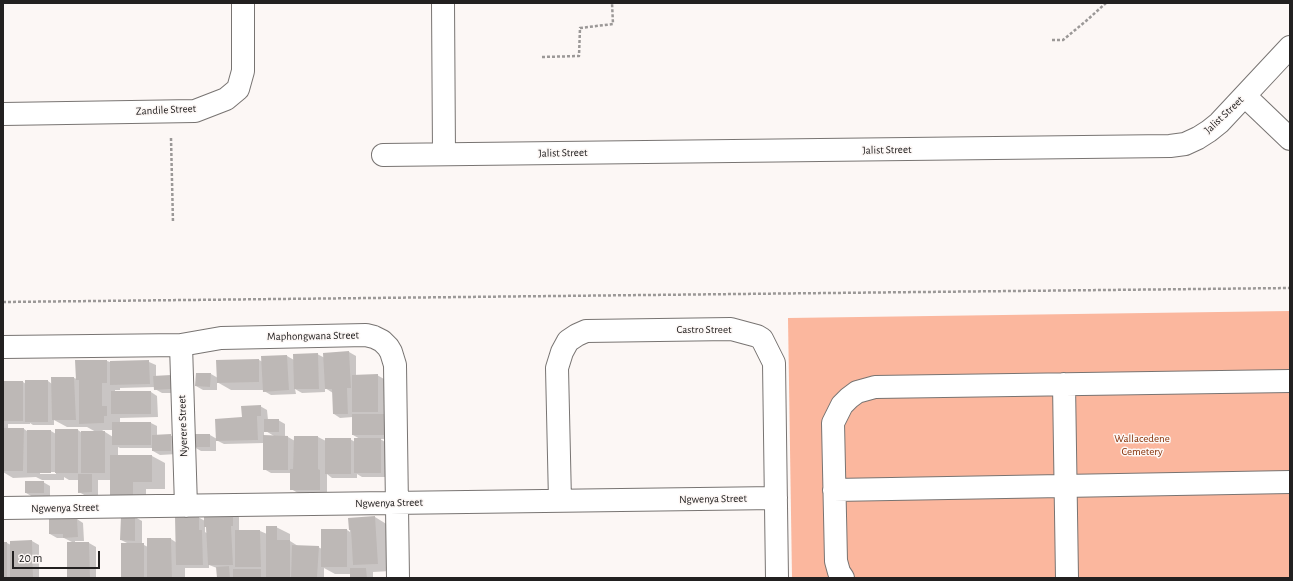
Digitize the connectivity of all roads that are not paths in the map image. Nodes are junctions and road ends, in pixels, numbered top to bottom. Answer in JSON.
{"nodes":[{"id":1,"x":243,"y":3,"type":"edge"},
{"id":2,"x":443,"y":3,"type":"edge"},
{"id":3,"x":1290,"y":47,"type":"edge"},
{"id":4,"x":1245,"y":96,"type":"junction"},
{"id":5,"x":3,"y":114,"type":"edge"},
{"id":6,"x":1290,"y":139,"type":"edge"},
{"id":7,"x":444,"y":154,"type":"junction"},
{"id":8,"x":383,"y":155,"type":"dead end"},
{"id":9,"x":181,"y":345,"type":"junction"},
{"id":10,"x":3,"y":347,"type":"edge"},
{"id":11,"x":1290,"y":381,"type":"edge"},
{"id":12,"x":1064,"y":384,"type":"junction"},
{"id":13,"x":1290,"y":482,"type":"edge"},
{"id":14,"x":1066,"y":486,"type":"junction"},
{"id":15,"x":834,"y":490,"type":"junction"},
{"id":16,"x":776,"y":498,"type":"junction"},
{"id":17,"x":560,"y":501,"type":"junction"},
{"id":18,"x":397,"y":503,"type":"junction"},
{"id":19,"x":186,"y":506,"type":"junction"},
{"id":20,"x":3,"y":508,"type":"edge"},
{"id":21,"x":398,"y":578,"type":"edge"},
{"id":22,"x":777,"y":578,"type":"edge"},
{"id":23,"x":844,"y":578,"type":"edge"},
{"id":24,"x":1067,"y":578,"type":"edge"}],
"edges":[{"from":1,"to":5,"type":"street","name":"Zandile Street"},
{"from":2,"to":7,"type":"street"},
{"from":3,"to":4,"type":"street","name":"Jalist Street"},
{"from":4,"to":6,"type":"street"},
{"from":4,"to":7,"type":"street","name":"Jalist Street"},
{"from":7,"to":8,"type":"street","name":"Jalist Street"},
{"from":9,"to":10,"type":"street","name":"Maphongwana Street"},
{"from":9,"to":18,"type":"street","name":"Maphongwana Street"},
{"from":9,"to":19,"type":"street","name":"Nyerere Street"},
{"from":11,"to":12,"type":"street"},
{"from":12,"to":14,"type":"street"},
{"from":12,"to":15,"type":"street"},
{"from":13,"to":14,"type":"street"},
{"from":14,"to":15,"type":"street"},
{"from":14,"to":24,"type":"street"},
{"from":15,"to":23,"type":"street"},
{"from":16,"to":17,"type":"street","name":"Ngwenya Street"},
{"from":16,"to":17,"type":"street","name":"Castro Street"},
{"from":16,"to":22,"type":"street","name":"Castro Street"},
{"from":17,"to":18,"type":"street","name":"Ngwenya Street"},
{"from":18,"to":19,"type":"street","name":"Ngwenya Street"},
{"from":18,"to":21,"type":"street","name":"Maphongwana Street"},
{"from":19,"to":20,"type":"street","name":"Ngwenya Street"}]}
